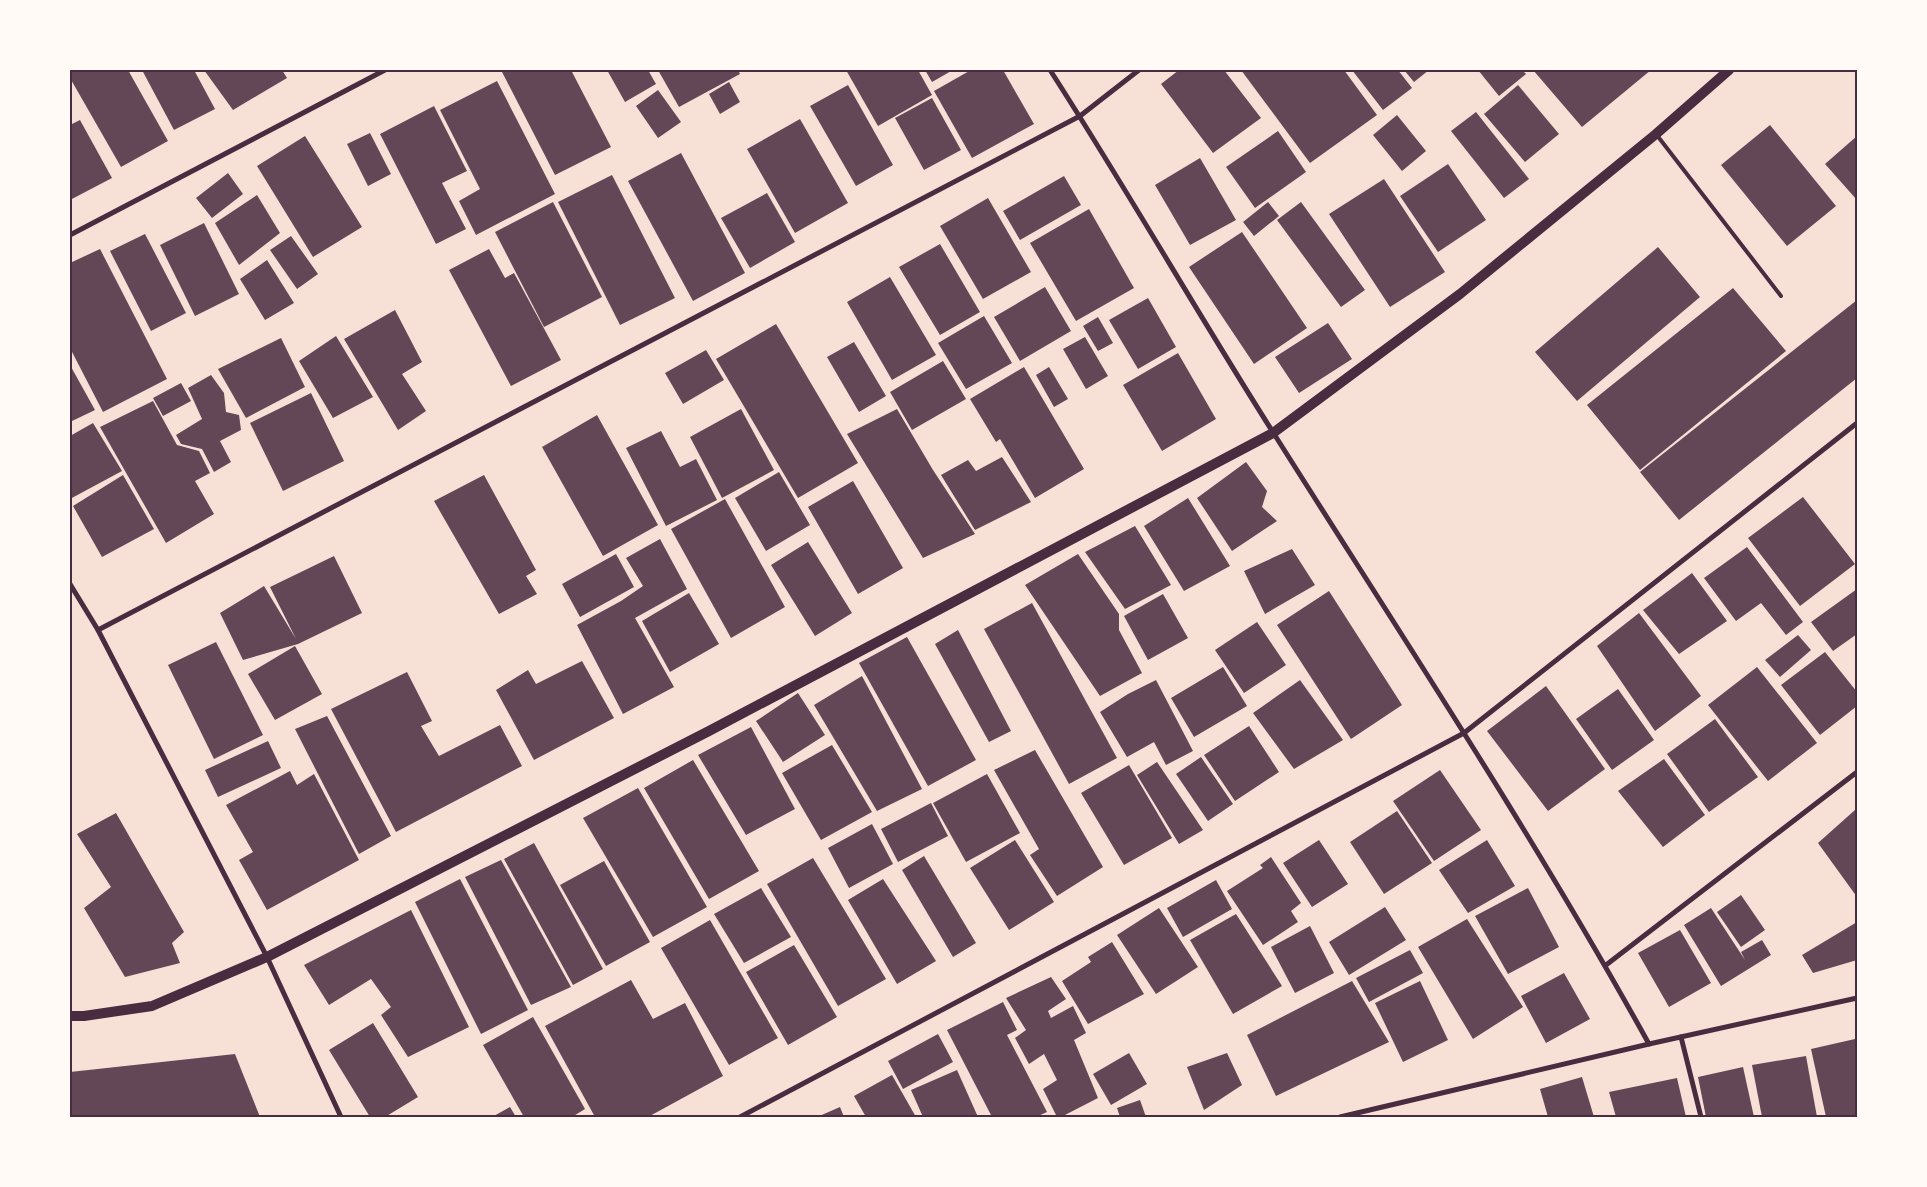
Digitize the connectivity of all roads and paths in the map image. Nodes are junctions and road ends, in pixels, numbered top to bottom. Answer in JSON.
{"nodes":[{"id":1,"x":385,"y":70,"type":"edge"},
{"id":2,"x":1050,"y":70,"type":"edge"},
{"id":3,"x":1139,"y":70,"type":"edge"},
{"id":4,"x":1729,"y":70,"type":"edge"},
{"id":5,"x":1080,"y":116,"type":"junction"},
{"id":6,"x":1656,"y":134,"type":"junction"},
{"id":7,"x":70,"y":235,"type":"edge"},
{"id":8,"x":1781,"y":296,"type":"dead end"},
{"id":9,"x":1857,"y":423,"type":"edge"},
{"id":10,"x":1273,"y":433,"type":"junction"},
{"id":11,"x":70,"y":584,"type":"edge"},
{"id":12,"x":98,"y":630,"type":"junction"},
{"id":13,"x":1464,"y":733,"type":"junction"},
{"id":14,"x":1857,"y":772,"type":"edge"},
{"id":15,"x":267,"y":956,"type":"junction"},
{"id":16,"x":1606,"y":965,"type":"junction"},
{"id":17,"x":1857,"y":998,"type":"edge"},
{"id":18,"x":70,"y":1016,"type":"edge"},
{"id":19,"x":1681,"y":1037,"type":"junction"},
{"id":20,"x":1649,"y":1044,"type":"junction"},
{"id":21,"x":342,"y":1117,"type":"edge"},
{"id":22,"x":740,"y":1117,"type":"edge"},
{"id":23,"x":1340,"y":1117,"type":"edge"},
{"id":24,"x":1701,"y":1117,"type":"edge"}],
"edges":[{"from":1,"to":7,"type":"street"},
{"from":2,"to":5,"type":"street"},
{"from":3,"to":5,"type":"street"},
{"from":4,"to":6,"type":"main road"},
{"from":5,"to":10,"type":"street"},
{"from":5,"to":12,"type":"street"},
{"from":6,"to":8,"type":"lane"},
{"from":6,"to":10,"type":"main road"},
{"from":9,"to":13,"type":"street"},
{"from":10,"to":13,"type":"street"},
{"from":10,"to":15,"type":"main road"},
{"from":11,"to":12,"type":"street"},
{"from":12,"to":15,"type":"street"},
{"from":13,"to":16,"type":"street"},
{"from":13,"to":22,"type":"street"},
{"from":14,"to":16,"type":"street"},
{"from":15,"to":18,"type":"main road"},
{"from":15,"to":21,"type":"street"},
{"from":16,"to":20,"type":"street"},
{"from":17,"to":19,"type":"street"},
{"from":19,"to":20,"type":"street"},
{"from":19,"to":24,"type":"street"},
{"from":20,"to":23,"type":"street"}]}
